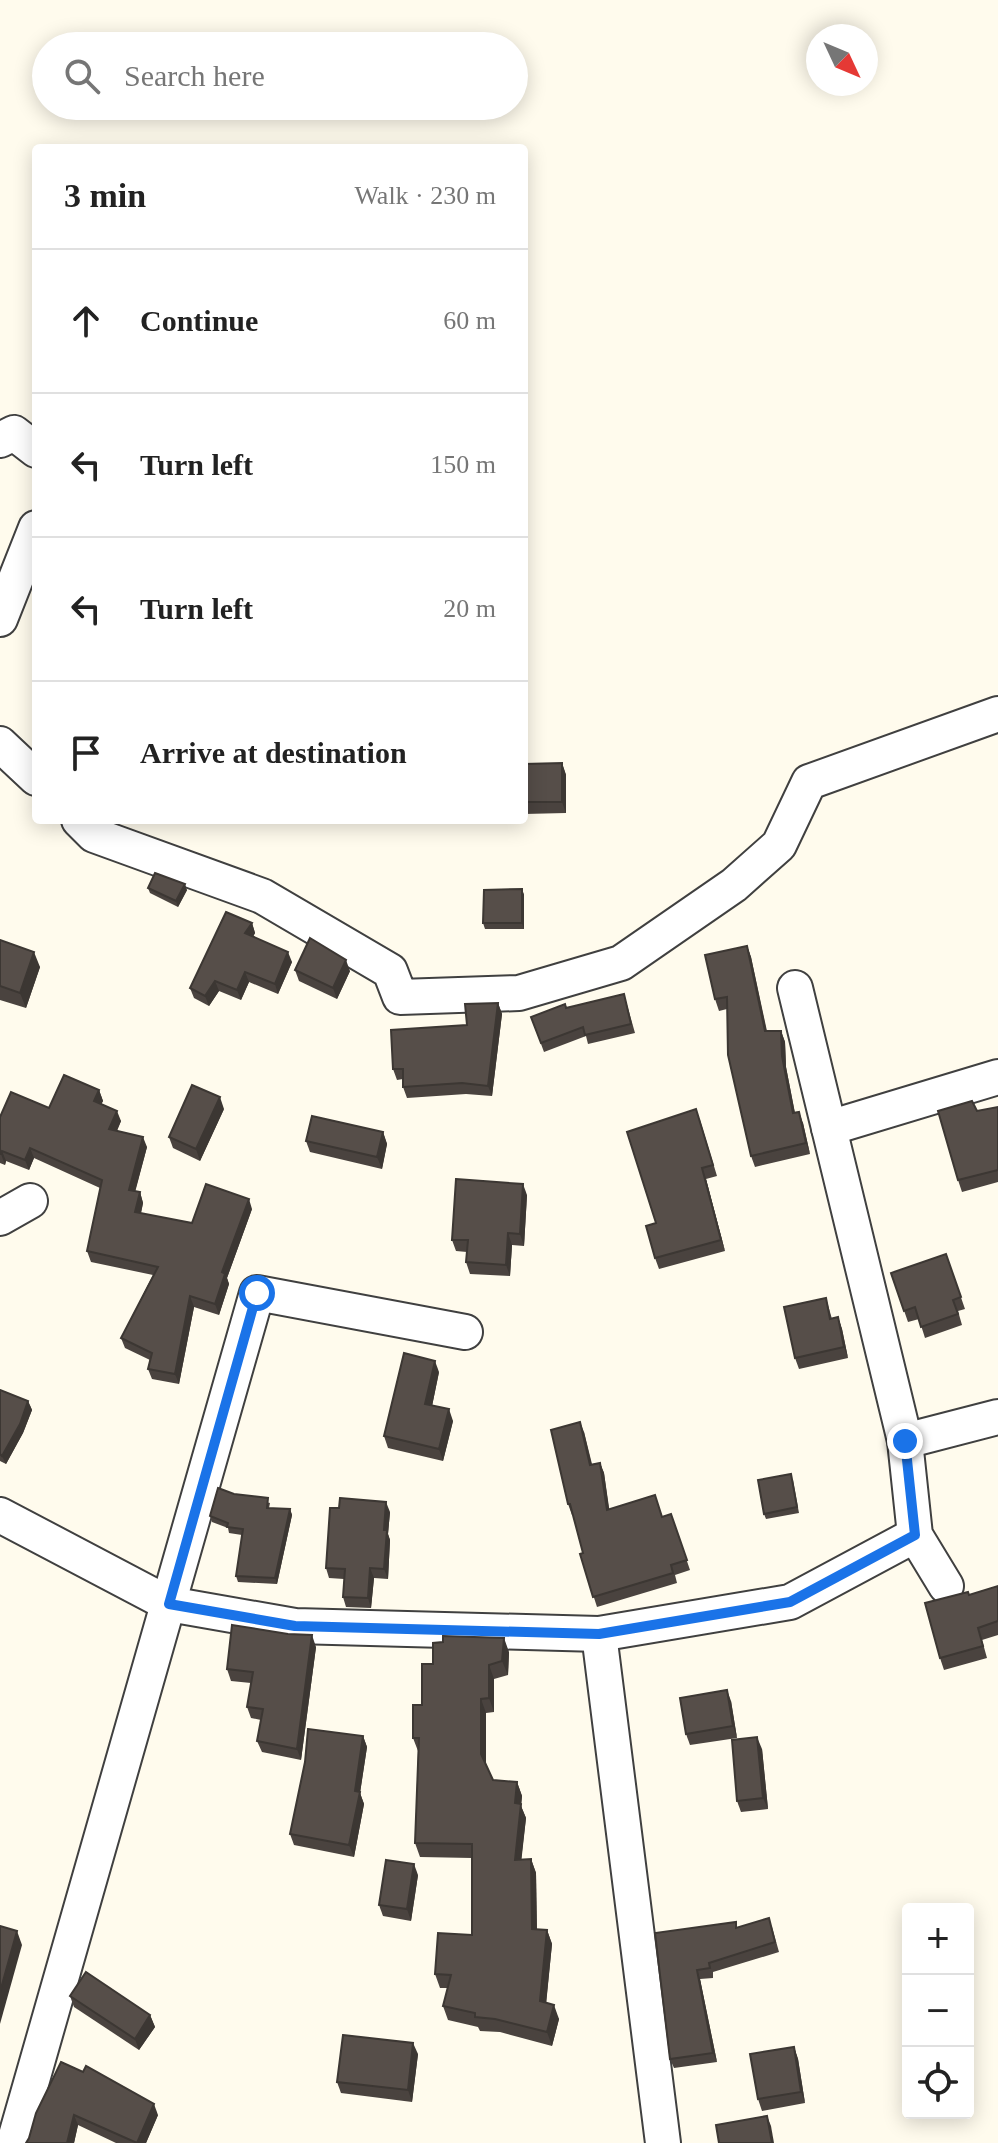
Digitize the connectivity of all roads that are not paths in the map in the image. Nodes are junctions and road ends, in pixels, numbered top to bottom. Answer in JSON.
{"nodes":[{"id":1,"x":0,"y":440,"type":"edge"},
{"id":2,"x":32,"y":447,"type":"edge"},
{"id":3,"x":32,"y":536,"type":"edge"},
{"id":4,"x":0,"y":619,"type":"edge"},
{"id":5,"x":998,"y":714,"type":"edge"},
{"id":6,"x":0,"y":744,"type":"edge"},
{"id":7,"x":32,"y":774,"type":"edge"},
{"id":8,"x":83,"y":824,"type":"edge"},
{"id":9,"x":795,"y":988,"type":"dead end"},
{"id":10,"x":998,"y":1077,"type":"edge"},
{"id":11,"x":829,"y":1128,"type":"junction"},
{"id":12,"x":30,"y":1201,"type":"dead end"},
{"id":13,"x":0,"y":1218,"type":"edge"},
{"id":14,"x":465,"y":1332,"type":"dead end"},
{"id":15,"x":998,"y":1417,"type":"edge"},
{"id":16,"x":905,"y":1441,"type":"junction"},
{"id":17,"x":0,"y":1515,"type":"edge"},
{"id":18,"x":915,"y":1535,"type":"junction"},
{"id":19,"x":946,"y":1586,"type":"dead end"},
{"id":20,"x":169,"y":1604,"type":"junction"},
{"id":21,"x":599,"y":1634,"type":"junction"},
{"id":22,"x":14,"y":2143,"type":"edge"},
{"id":23,"x":663,"y":2143,"type":"edge"}],
"edges":[{"from":1,"to":2,"type":"street"},
{"from":3,"to":4,"type":"street"},
{"from":5,"to":8,"type":"street"},
{"from":6,"to":7,"type":"street"},
{"from":9,"to":11,"type":"street"},
{"from":10,"to":11,"type":"street"},
{"from":11,"to":16,"type":"street"},
{"from":12,"to":13,"type":"street"},
{"from":14,"to":20,"type":"street"},
{"from":15,"to":16,"type":"street"},
{"from":16,"to":18,"type":"street"},
{"from":17,"to":20,"type":"street"},
{"from":18,"to":19,"type":"street"},
{"from":18,"to":21,"type":"street"},
{"from":20,"to":21,"type":"street"},
{"from":20,"to":22,"type":"street"},
{"from":21,"to":23,"type":"street"}]}
